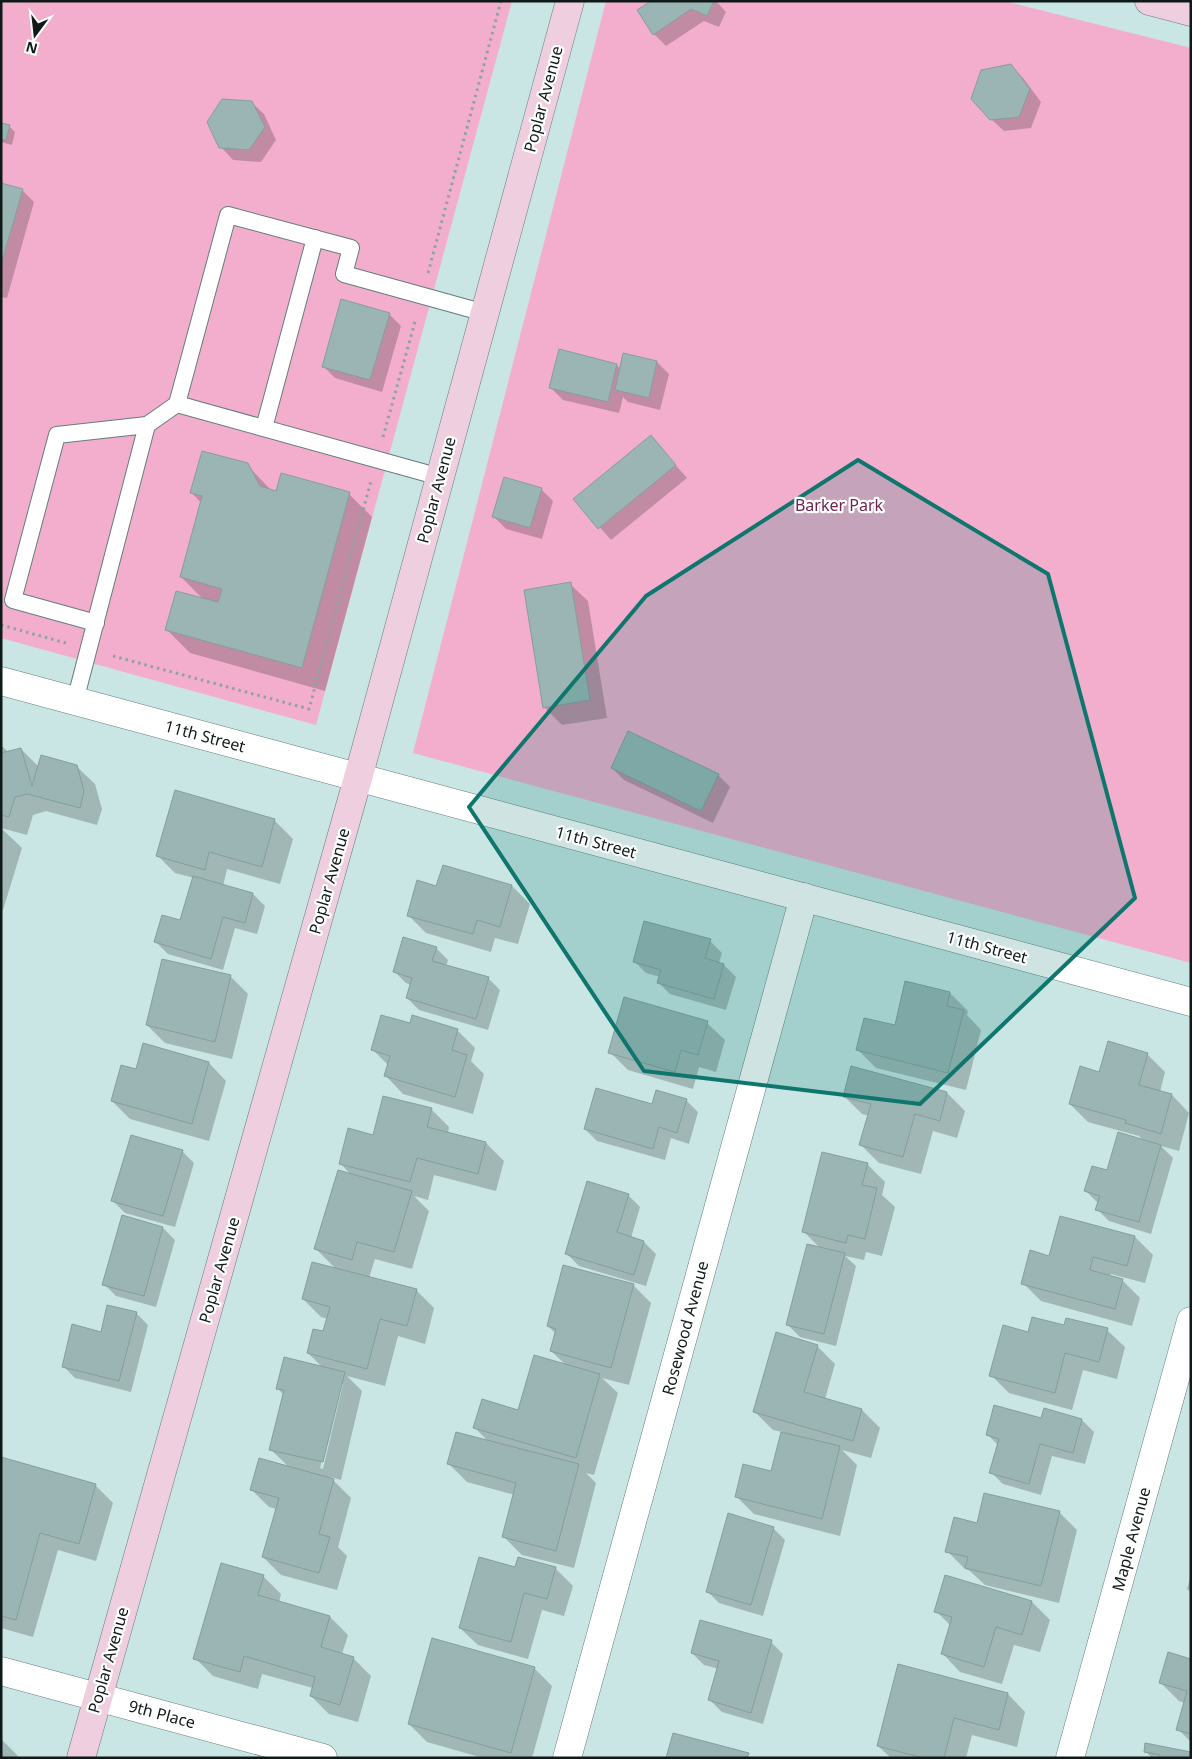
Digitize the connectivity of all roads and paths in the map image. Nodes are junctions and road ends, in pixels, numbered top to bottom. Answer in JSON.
{"nodes":[{"id":1,"x":501,"y":1,"type":"edge"},
{"id":2,"x":570,"y":1,"type":"edge"},
{"id":3,"x":1149,"y":1,"type":"edge"},
{"id":4,"x":1191,"y":12,"type":"edge"},
{"id":5,"x":315,"y":238,"type":"junction"},
{"id":6,"x":422,"y":296,"type":"junction"},
{"id":7,"x":484,"y":313,"type":"junction"},
{"id":8,"x":177,"y":404,"type":"junction"},
{"id":9,"x":148,"y":425,"type":"junction"},
{"id":10,"x":264,"y":428,"type":"junction"},
{"id":11,"x":377,"y":459,"type":"junction"},
{"id":12,"x":440,"y":477,"type":"junction"},
{"id":13,"x":96,"y":623,"type":"junction"},
{"id":14,"x":1,"y":625,"type":"edge"},
{"id":15,"x":89,"y":649,"type":"junction"},
{"id":16,"x":1,"y":681,"type":"edge"},
{"id":17,"x":75,"y":701,"type":"junction"},
{"id":18,"x":358,"y":778,"type":"junction"},
{"id":19,"x":804,"y":897,"type":"junction"},
{"id":20,"x":1191,"y":1002,"type":"edge"},
{"id":21,"x":1191,"y":1321,"type":"edge"},
{"id":22,"x":1,"y":1671,"type":"edge"},
{"id":23,"x":98,"y":1697,"type":"junction"},
{"id":24,"x":81,"y":1758,"type":"edge"},
{"id":25,"x":323,"y":1758,"type":"edge"},
{"id":26,"x":567,"y":1758,"type":"edge"},
{"id":27,"x":1070,"y":1758,"type":"edge"}],
"edges":[{"from":1,"to":6,"type":"path"},
{"from":2,"to":7,"type":"main road","name":"Poplar Avenue"},
{"from":3,"to":4,"type":"main road"},
{"from":5,"to":6,"type":"lane"},
{"from":5,"to":8,"type":"lane"},
{"from":5,"to":10,"type":"lane"},
{"from":6,"to":7,"type":"lane"},
{"from":6,"to":11,"type":"path"},
{"from":7,"to":12,"type":"main road","name":"Poplar Avenue"},
{"from":8,"to":9,"type":"lane"},
{"from":8,"to":10,"type":"lane"},
{"from":9,"to":13,"type":"lane"},
{"from":9,"to":13,"type":"lane"},
{"from":10,"to":11,"type":"lane"},
{"from":11,"to":12,"type":"lane"},
{"from":11,"to":15,"type":"path"},
{"from":12,"to":18,"type":"main road","name":"Poplar Avenue"},
{"from":13,"to":15,"type":"lane"},
{"from":14,"to":15,"type":"path"},
{"from":15,"to":17,"type":"lane"},
{"from":16,"to":17,"type":"street","name":"11th Street"},
{"from":17,"to":18,"type":"street","name":"11th Street"},
{"from":18,"to":19,"type":"street","name":"11th Street"},
{"from":18,"to":23,"type":"main road","name":"Poplar Avenue"},
{"from":19,"to":20,"type":"street","name":"11th Street"},
{"from":19,"to":26,"type":"street","name":"Rosewood Avenue"},
{"from":21,"to":27,"type":"street","name":"Maple Avenue"},
{"from":22,"to":23,"type":"street","name":"9th Place"},
{"from":23,"to":24,"type":"main road","name":"Poplar Avenue"},
{"from":23,"to":25,"type":"street","name":"9th Place"}]}
